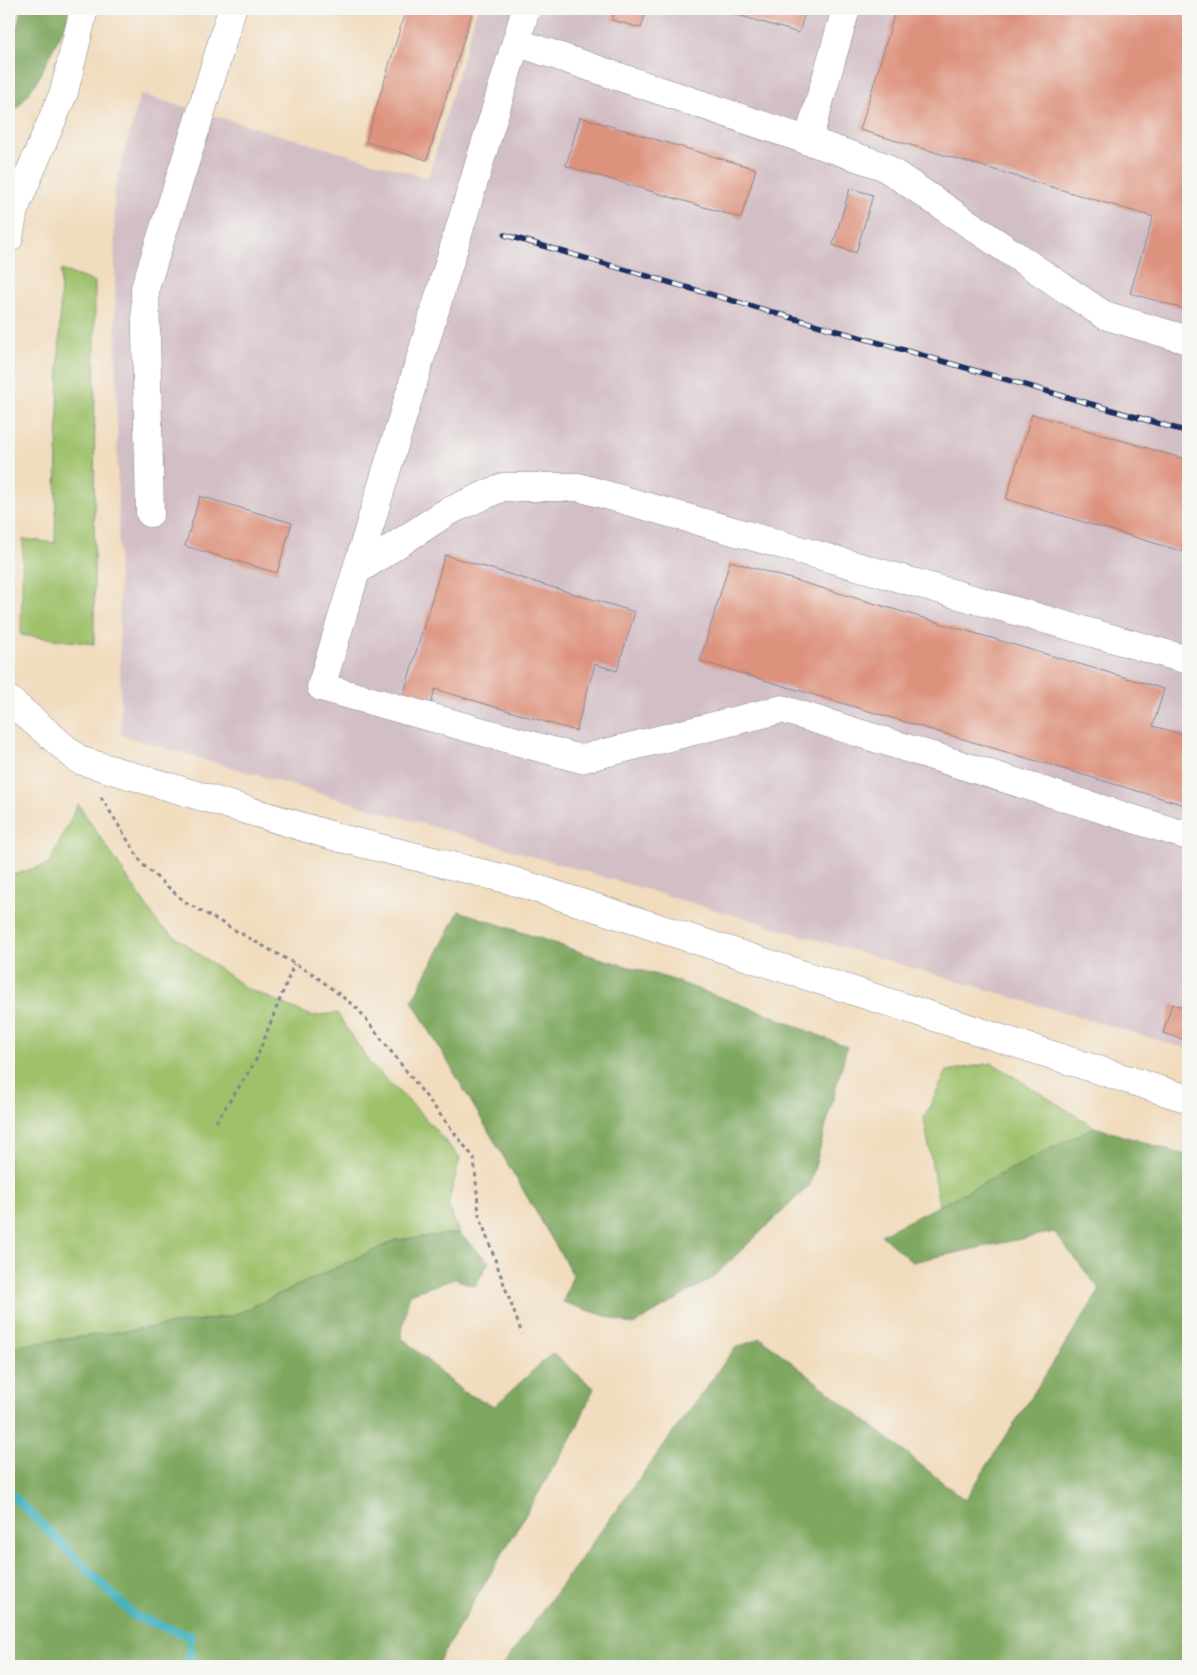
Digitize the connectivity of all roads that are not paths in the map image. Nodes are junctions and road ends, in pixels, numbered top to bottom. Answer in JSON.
{"nodes":[{"id":1,"x":84,"y":9,"type":"edge"},
{"id":2,"x":232,"y":9,"type":"edge"},
{"id":3,"x":526,"y":9,"type":"edge"},
{"id":4,"x":846,"y":9,"type":"edge"},
{"id":5,"x":516,"y":42,"type":"junction"},
{"id":6,"x":808,"y":141,"type":"junction"},
{"id":7,"x":9,"y":238,"type":"edge"},
{"id":8,"x":1188,"y":340,"type":"edge"},
{"id":9,"x":150,"y":513,"type":"dead end"},
{"id":10,"x":358,"y":570,"type":"junction"},
{"id":11,"x":1188,"y":660,"type":"edge"},
{"id":12,"x":9,"y":700,"type":"edge"},
{"id":13,"x":1188,"y":836,"type":"edge"},
{"id":14,"x":1188,"y":1098,"type":"edge"}],
"edges":[{"from":1,"to":7,"type":"lane"},
{"from":2,"to":9,"type":"lane"},
{"from":3,"to":5,"type":"lane"},
{"from":4,"to":6,"type":"lane"},
{"from":5,"to":6,"type":"lane"},
{"from":5,"to":10,"type":"lane"},
{"from":6,"to":8,"type":"lane"},
{"from":10,"to":11,"type":"lane"},
{"from":10,"to":13,"type":"lane"},
{"from":12,"to":14,"type":"lane"}]}
